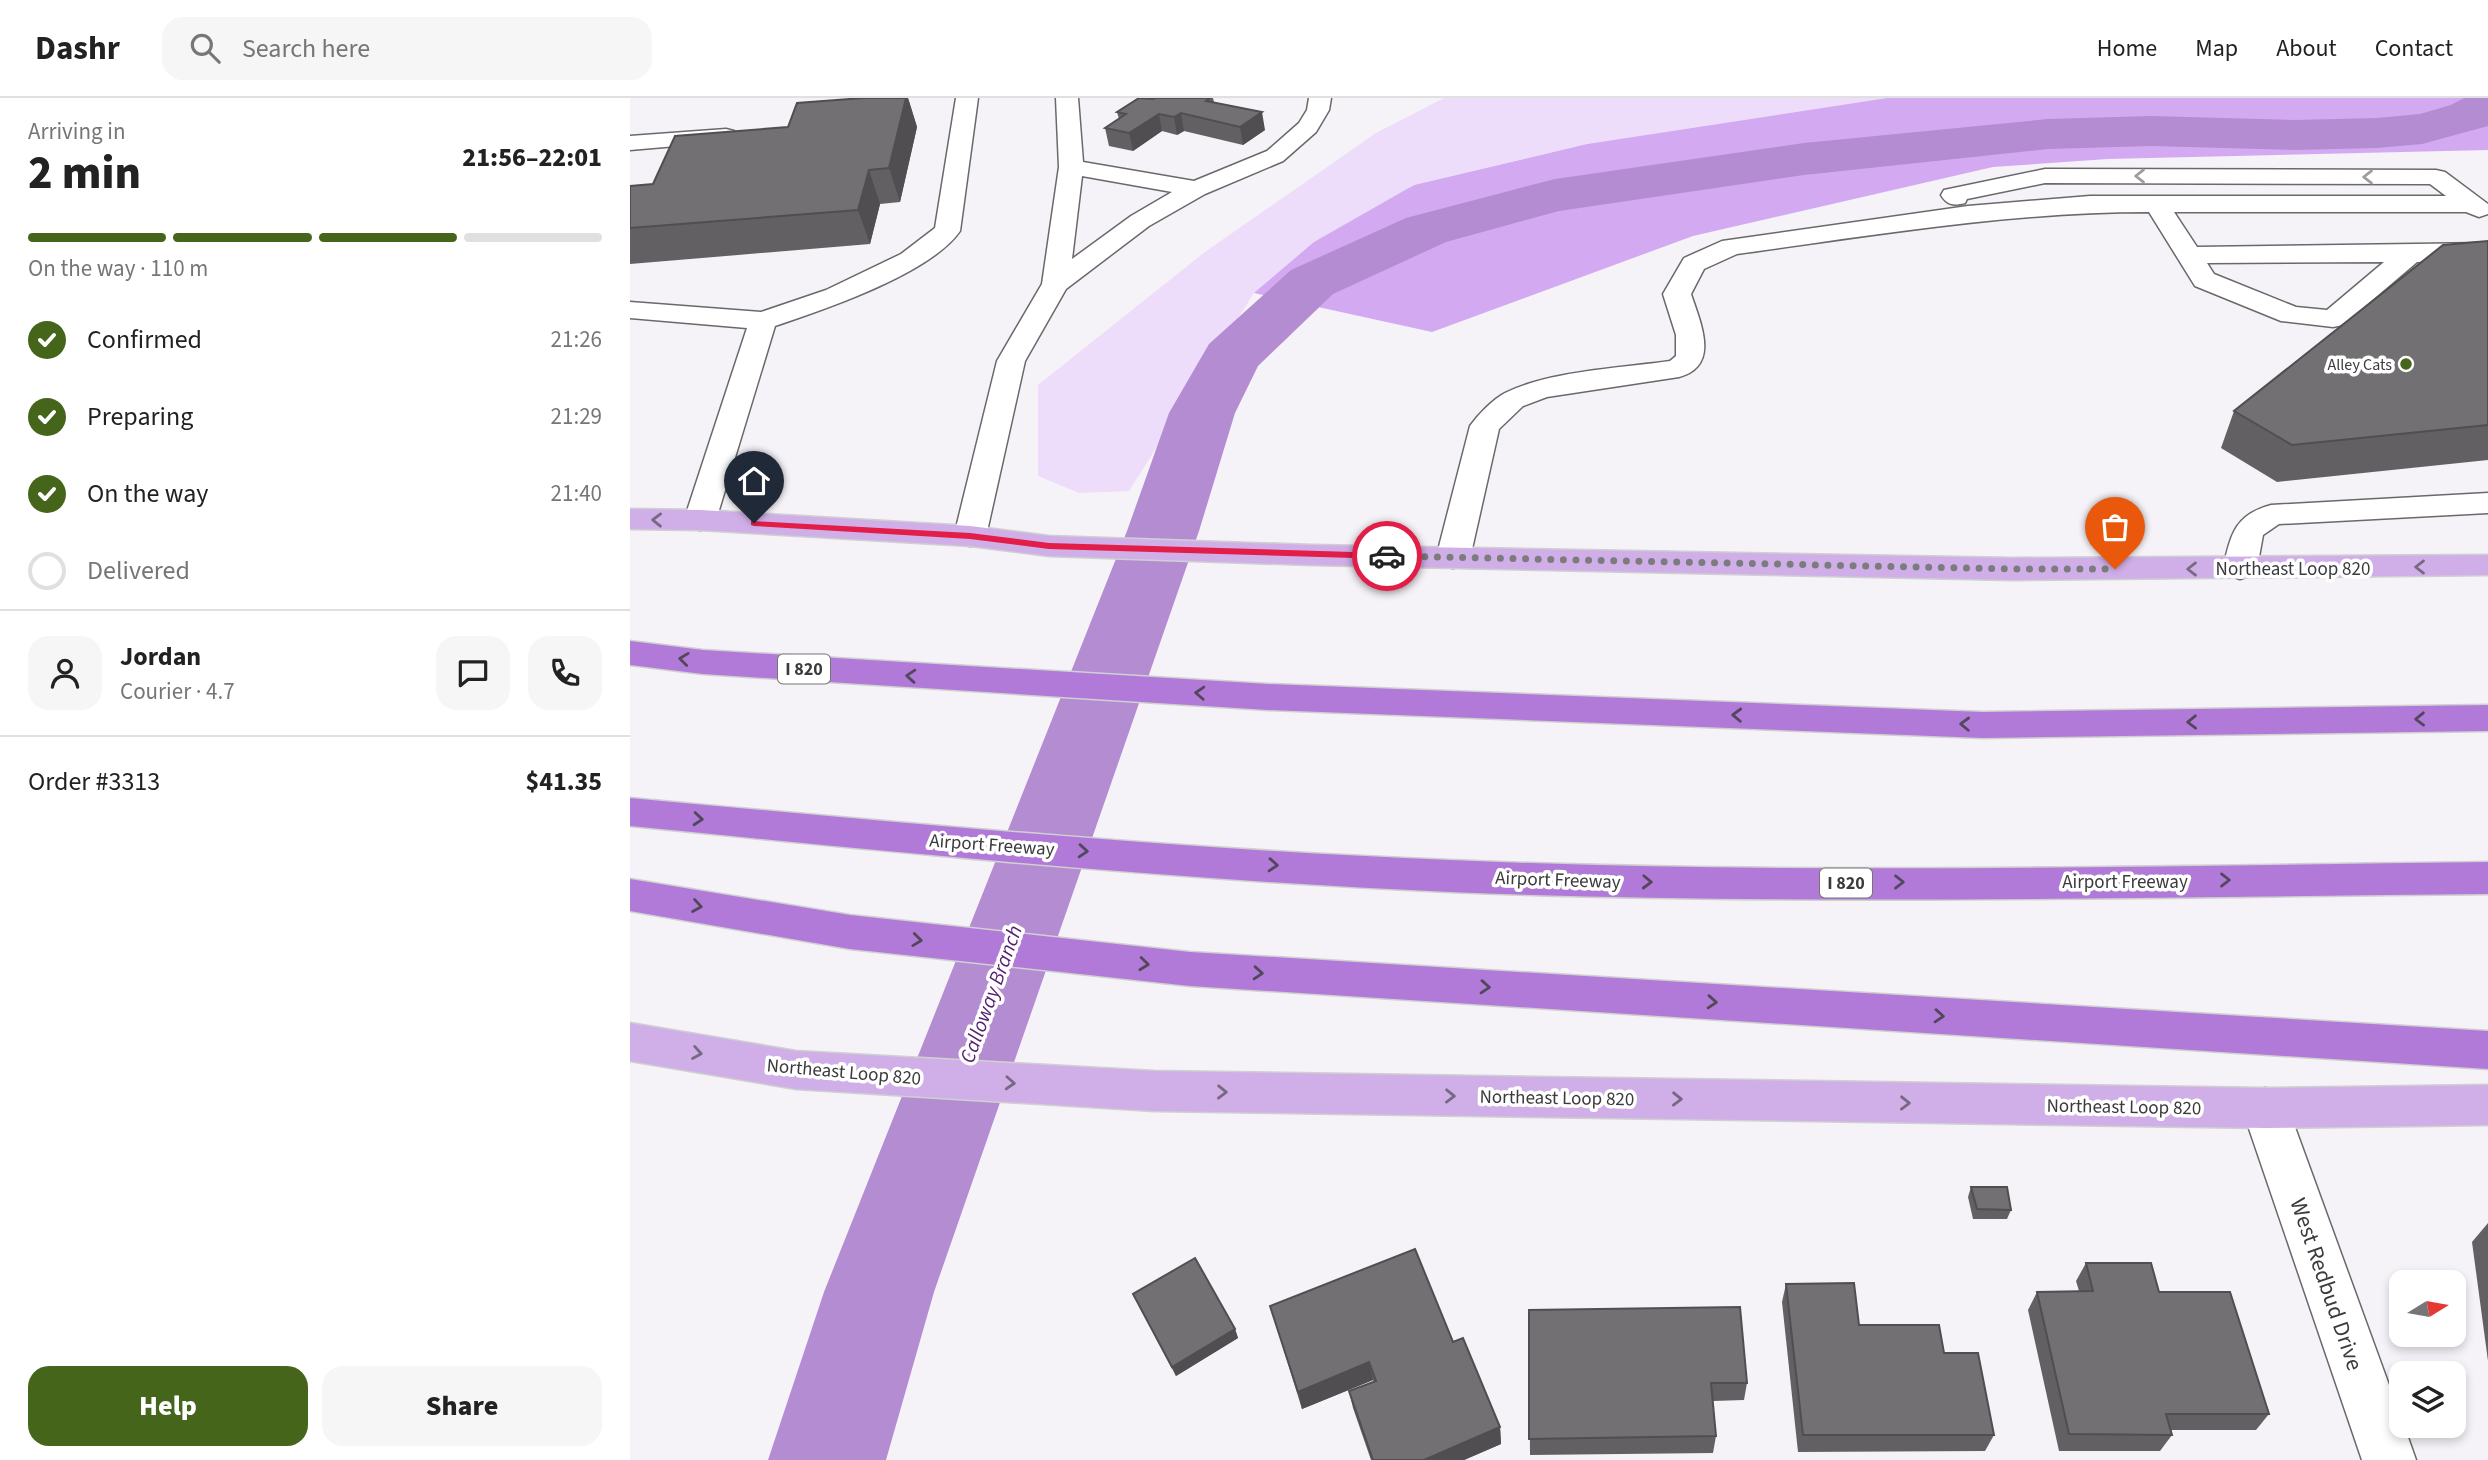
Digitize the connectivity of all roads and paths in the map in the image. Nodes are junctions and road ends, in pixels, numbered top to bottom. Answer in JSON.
{"nodes":[{"id":1,"x":967,"y":98,"type":"edge"},
{"id":2,"x":1067,"y":98,"type":"edge"},
{"id":3,"x":1320,"y":98,"type":"edge"},
{"id":4,"x":750,"y":134,"type":"edge"},
{"id":5,"x":630,"y":143,"type":"edge"},
{"id":6,"x":1071,"y":167,"type":"junction"},
{"id":7,"x":1196,"y":189,"type":"junction"},
{"id":8,"x":2157,"y":204,"type":"junction"},
{"id":9,"x":2481,"y":210,"type":"edge"},
{"id":10,"x":1968,"y":214,"type":"junction"},
{"id":11,"x":2488,"y":251,"type":"edge"},
{"id":12,"x":2410,"y":254,"type":"junction"},
{"id":13,"x":2188,"y":255,"type":"junction"},
{"id":14,"x":1055,"y":284,"type":"junction"},
{"id":15,"x":630,"y":310,"type":"edge"},
{"id":16,"x":764,"y":321,"type":"junction"},
{"id":17,"x":2488,"y":503,"type":"edge"},
{"id":18,"x":630,"y":519,"type":"edge"},
{"id":19,"x":700,"y":520,"type":"junction"},
{"id":20,"x":970,"y":536,"type":"junction"},
{"id":21,"x":1453,"y":558,"type":"junction"},
{"id":22,"x":2488,"y":565,"type":"edge"},
{"id":23,"x":2240,"y":568,"type":"junction"},
{"id":24,"x":630,"y":653,"type":"edge"},
{"id":25,"x":2488,"y":718,"type":"edge"},
{"id":26,"x":630,"y":812,"type":"edge"},
{"id":27,"x":2488,"y":878,"type":"edge"},
{"id":28,"x":630,"y":895,"type":"edge"},
{"id":29,"x":630,"y":1042,"type":"edge"},
{"id":30,"x":2488,"y":1050,"type":"edge"},
{"id":31,"x":2488,"y":1105,"type":"edge"},
{"id":32,"x":2266,"y":1108,"type":"junction"},
{"id":33,"x":2389,"y":1460,"type":"edge"}],
"edges":[{"from":1,"to":16,"type":"street"},
{"from":2,"to":6,"type":"street"},
{"from":3,"to":7,"type":"street"},
{"from":4,"to":5,"type":"street"},
{"from":6,"to":7,"type":"street"},
{"from":6,"to":14,"type":"street"},
{"from":7,"to":14,"type":"street"},
{"from":8,"to":9,"type":"street"},
{"from":8,"to":10,"type":"street"},
{"from":8,"to":13,"type":"street"},
{"from":9,"to":10,"type":"street","one_way":true},
{"from":10,"to":21,"type":"street"},
{"from":11,"to":12,"type":"street"},
{"from":12,"to":13,"type":"street"},
{"from":12,"to":13,"type":"street"},
{"from":14,"to":20,"type":"street"},
{"from":15,"to":16,"type":"street"},
{"from":16,"to":19,"type":"street"},
{"from":17,"to":23,"type":"street"},
{"from":19,"to":18,"type":"main road","name":"Northeast Loop 820","one_way":true},
{"from":19,"to":20,"type":"main road","name":"Northeast Loop 820"},
{"from":20,"to":21,"type":"main road","name":"Northeast Loop 820"},
{"from":23,"to":21,"type":"main road","name":"Northeast Loop 820","one_way":true},
{"from":22,"to":23,"type":"main road","name":"Northeast Loop 820","one_way":true},
{"from":25,"to":24,"type":"highway","number":"I 820","one_way":true},
{"from":26,"to":27,"type":"highway","name":"Airport Freeway","number":"I 820","one_way":true},
{"from":28,"to":30,"type":"highway","one_way":true},
{"from":29,"to":32,"type":"main road","name":"Northeast Loop 820","one_way":true},
{"from":31,"to":32,"type":"main road","name":"Northeast Loop 820"},
{"from":32,"to":33,"type":"street","name":"West Redbud Drive"}]}
